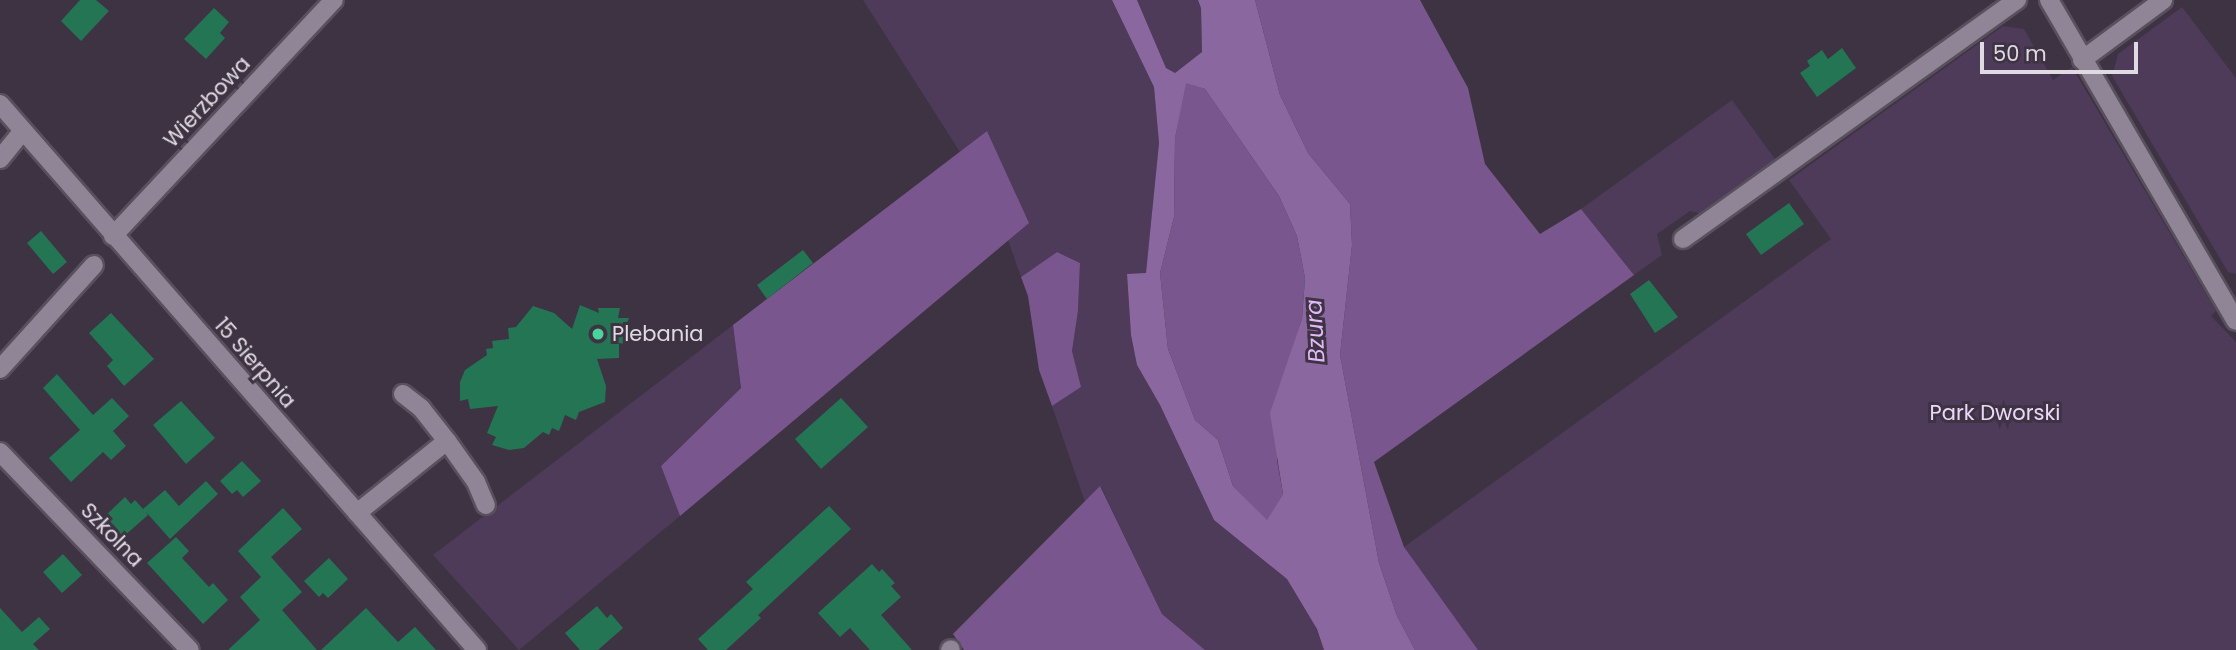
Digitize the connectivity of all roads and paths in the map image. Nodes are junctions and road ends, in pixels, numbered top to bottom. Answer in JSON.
{"nodes":[{"id":1,"x":334,"y":0,"type":"edge"},
{"id":2,"x":2017,"y":0,"type":"edge"},
{"id":3,"x":2049,"y":0,"type":"edge"},
{"id":4,"x":2163,"y":0,"type":"edge"},
{"id":5,"x":2082,"y":60,"type":"junction"},
{"id":6,"x":0,"y":104,"type":"edge"},
{"id":7,"x":23,"y":131,"type":"junction"},
{"id":8,"x":0,"y":159,"type":"edge"},
{"id":9,"x":113,"y":236,"type":"junction"},
{"id":10,"x":1683,"y":239,"type":"dead end"},
{"id":11,"x":94,"y":265,"type":"dead end"},
{"id":12,"x":2234,"y":316,"type":"edge"},
{"id":13,"x":0,"y":369,"type":"edge"},
{"id":14,"x":403,"y":394,"type":"dead end"},
{"id":15,"x":447,"y":441,"type":"junction"},
{"id":16,"x":0,"y":452,"type":"edge"},
{"id":17,"x":486,"y":505,"type":"dead end"},
{"id":18,"x":357,"y":513,"type":"junction"},
{"id":19,"x":190,"y":650,"type":"edge"},
{"id":20,"x":477,"y":650,"type":"edge"}],
"edges":[{"from":1,"to":9,"type":"street","name":"Wierzbowa"},
{"from":2,"to":10,"type":"street"},
{"from":3,"to":5,"type":"street"},
{"from":4,"to":5,"type":"street"},
{"from":5,"to":12,"type":"street"},
{"from":6,"to":7,"type":"street","name":"15 Sierpnia"},
{"from":7,"to":8,"type":"street"},
{"from":7,"to":9,"type":"street","name":"15 Sierpnia"},
{"from":9,"to":18,"type":"street","name":"15 Sierpnia"},
{"from":11,"to":13,"type":"street"},
{"from":14,"to":15,"type":"street"},
{"from":15,"to":17,"type":"street"},
{"from":15,"to":18,"type":"street"},
{"from":16,"to":19,"type":"street","name":"Szkolna"},
{"from":18,"to":20,"type":"street","name":"15 Sierpnia"}]}
